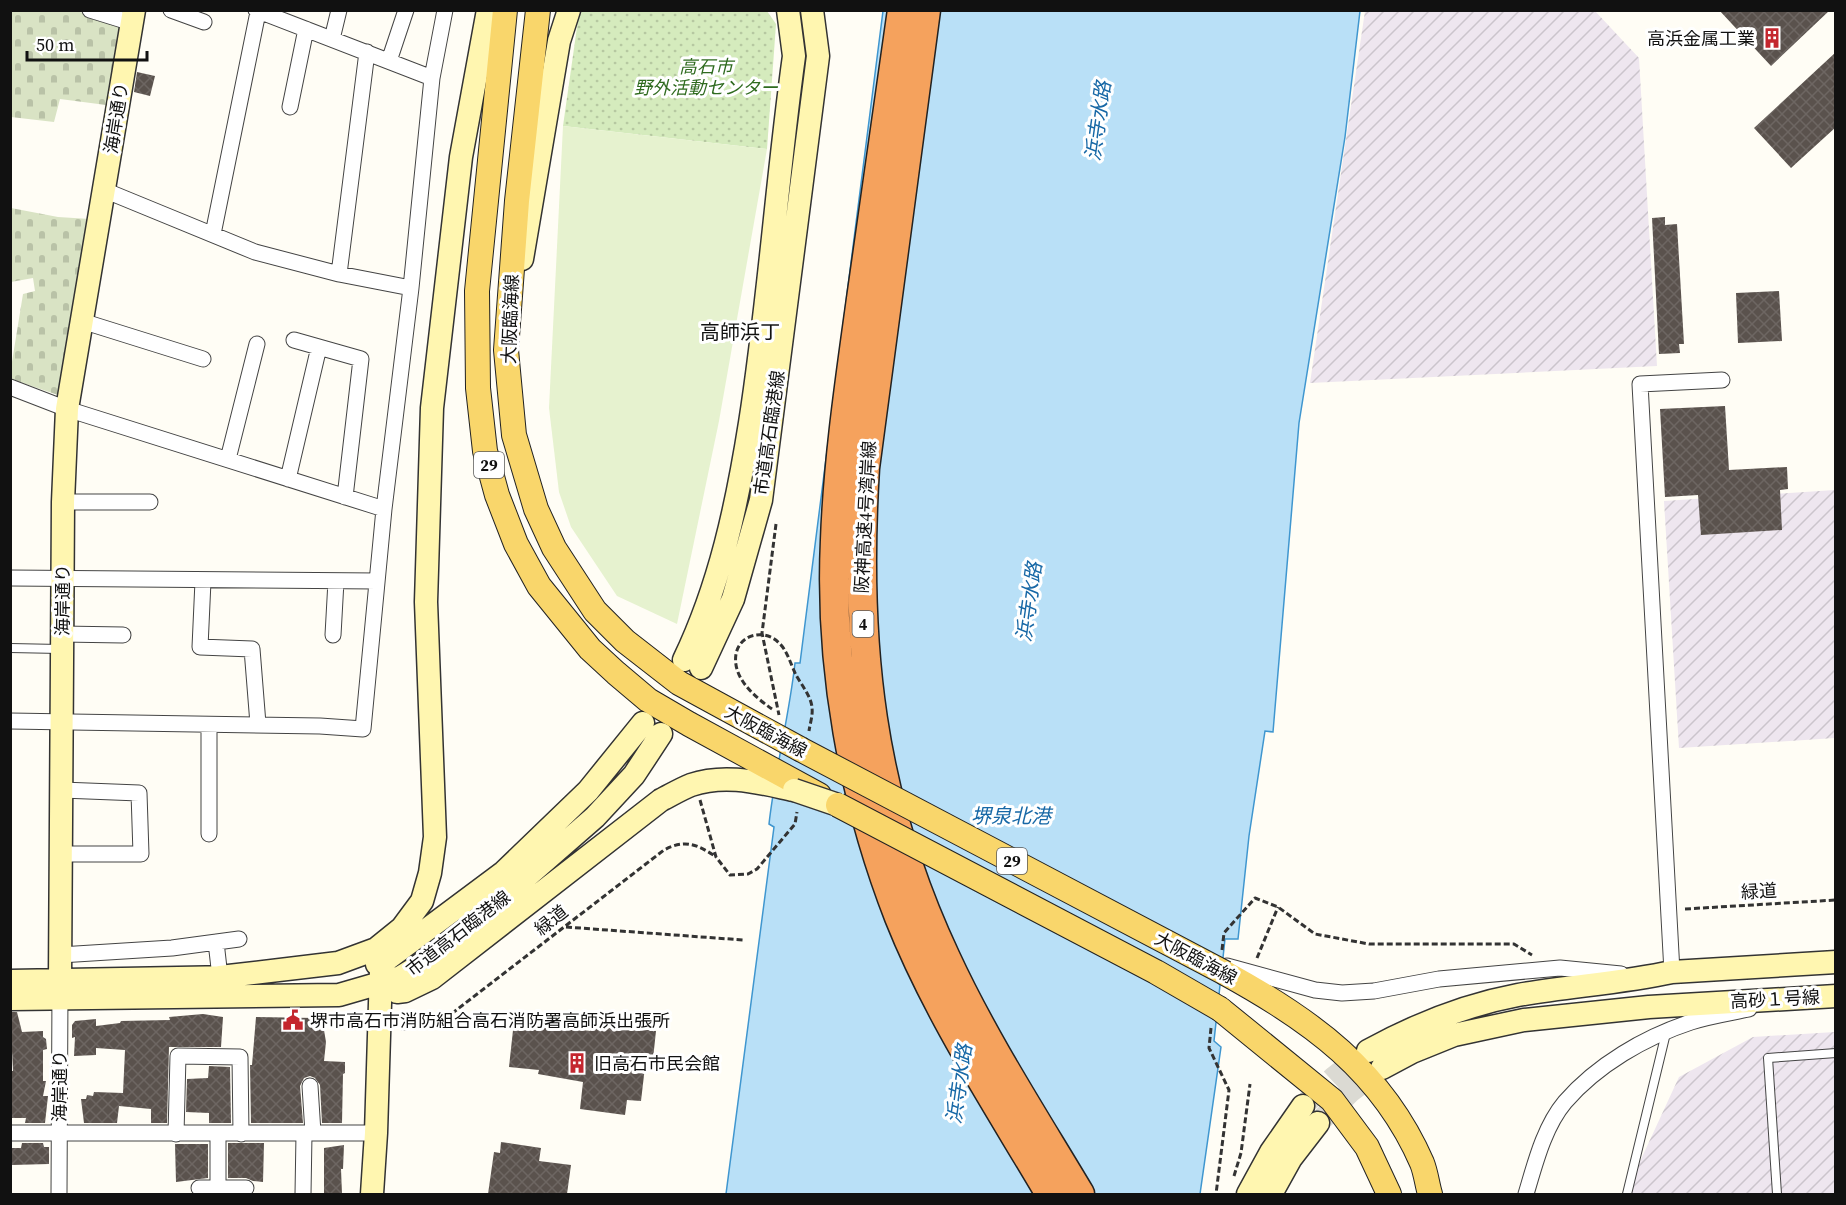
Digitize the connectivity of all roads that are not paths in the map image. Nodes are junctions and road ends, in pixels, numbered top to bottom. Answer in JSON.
{"nodes":[{"id":1,"x":90,"y":10,"type":"edge"},
{"id":2,"x":171,"y":10,"type":"edge"},
{"id":3,"x":339,"y":10,"type":"edge"},
{"id":4,"x":406,"y":10,"type":"edge"},
{"id":5,"x":445,"y":10,"type":"edge"},
{"id":6,"x":488,"y":10,"type":"edge"},
{"id":7,"x":505,"y":10,"type":"edge"},
{"id":8,"x":538,"y":10,"type":"edge"},
{"id":9,"x":569,"y":10,"type":"edge"},
{"id":10,"x":788,"y":10,"type":"edge"},
{"id":11,"x":812,"y":10,"type":"edge"},
{"id":12,"x":902,"y":10,"type":"edge"},
{"id":13,"x":926,"y":10,"type":"edge"},
{"id":14,"x":264,"y":12,"type":"edge"},
{"id":15,"x":133,"y":17,"type":"edge"},
{"id":16,"x":204,"y":22,"type":"dead end"},
{"id":17,"x":306,"y":29,"type":"junction"},
{"id":18,"x":332,"y":39,"type":"junction"},
{"id":19,"x":367,"y":52,"type":"junction"},
{"id":20,"x":390,"y":61,"type":"junction"},
{"id":21,"x":432,"y":78,"type":"junction"},
{"id":22,"x":290,"y":107,"type":"dead end"},
{"id":23,"x":104,"y":190,"type":"junction"},
{"id":24,"x":213,"y":234,"type":"junction"},
{"id":25,"x":339,"y":274,"type":"junction"},
{"id":26,"x":411,"y":288,"type":"junction"},
{"id":27,"x":88,"y":323,"type":"dead end"},
{"id":28,"x":294,"y":340,"type":"dead end"},
{"id":29,"x":257,"y":344,"type":"dead end"},
{"id":30,"x":319,"y":347,"type":"junction"},
{"id":31,"x":507,"y":350,"type":"junction"},
{"id":32,"x":202,"y":359,"type":"dead end"},
{"id":33,"x":1722,"y":380,"type":"dead end"},
{"id":34,"x":10,"y":387,"type":"edge"},
{"id":35,"x":67,"y":408,"type":"junction"},
{"id":36,"x":228,"y":459,"type":"junction"},
{"id":37,"x":288,"y":479,"type":"junction"},
{"id":38,"x":345,"y":497,"type":"junction"},
{"id":39,"x":63,"y":502,"type":"junction"},
{"id":40,"x":150,"y":502,"type":"dead end"},
{"id":41,"x":384,"y":509,"type":"junction"},
{"id":42,"x":10,"y":578,"type":"edge"},
{"id":43,"x":62,"y":578,"type":"junction"},
{"id":44,"x":203,"y":581,"type":"junction"},
{"id":45,"x":336,"y":581,"type":"junction"},
{"id":46,"x":377,"y":581,"type":"junction"},
{"id":47,"x":123,"y":634,"type":"dead end"},
{"id":48,"x":333,"y":635,"type":"dead end"},
{"id":49,"x":62,"y":642,"type":"junction"},
{"id":50,"x":10,"y":648,"type":"edge"},
{"id":51,"x":10,"y":721,"type":"edge"},
{"id":52,"x":62,"y":722,"type":"junction"},
{"id":53,"x":209,"y":724,"type":"junction"},
{"id":54,"x":258,"y":724,"type":"junction"},
{"id":55,"x":652,"y":729,"type":"dead end"},
{"id":56,"x":794,"y":786,"type":"junction"},
{"id":57,"x":62,"y":790,"type":"junction"},
{"id":58,"x":209,"y":834,"type":"dead end"},
{"id":59,"x":61,"y":854,"type":"junction"},
{"id":60,"x":238,"y":939,"type":"dead end"},
{"id":61,"x":216,"y":942,"type":"junction"},
{"id":62,"x":60,"y":956,"type":"junction"},
{"id":63,"x":1836,"y":962,"type":"edge"},
{"id":64,"x":1226,"y":970,"type":"junction"},
{"id":65,"x":1672,"y":972,"type":"junction"},
{"id":66,"x":220,"y":977,"type":"junction"},
{"id":67,"x":1649,"y":977,"type":"junction"},
{"id":68,"x":10,"y":981,"type":"edge"},
{"id":69,"x":381,"y":981,"type":"junction"},
{"id":70,"x":60,"y":990,"type":"junction"},
{"id":71,"x":1836,"y":996,"type":"edge"},
{"id":72,"x":1805,"y":997,"type":"junction"},
{"id":73,"x":10,"y":999,"type":"edge"},
{"id":74,"x":1667,"y":1032,"type":"junction"},
{"id":75,"x":1368,"y":1051,"type":"tunnel mouth"},
{"id":76,"x":1836,"y":1053,"type":"edge"},
{"id":77,"x":1382,"y":1068,"type":"tunnel mouth"},
{"id":78,"x":310,"y":1086,"type":"dead end"},
{"id":79,"x":1303,"y":1106,"type":"tunnel mouth"},
{"id":80,"x":1318,"y":1123,"type":"tunnel mouth"},
{"id":81,"x":10,"y":1133,"type":"edge"},
{"id":82,"x":308,"y":1133,"type":"junction"},
{"id":83,"x":376,"y":1133,"type":"junction"},
{"id":84,"x":59,"y":1134,"type":"junction"},
{"id":85,"x":176,"y":1134,"type":"junction"},
{"id":86,"x":218,"y":1134,"type":"junction"},
{"id":87,"x":241,"y":1134,"type":"junction"},
{"id":88,"x":199,"y":1188,"type":"dead end"},
{"id":89,"x":246,"y":1188,"type":"dead end"},
{"id":90,"x":218,"y":1189,"type":"junction"},
{"id":91,"x":1240,"y":1190,"type":"edge"},
{"id":92,"x":59,"y":1194,"type":"edge"},
{"id":93,"x":303,"y":1194,"type":"edge"},
{"id":94,"x":372,"y":1194,"type":"edge"},
{"id":95,"x":1050,"y":1194,"type":"edge"},
{"id":96,"x":1080,"y":1194,"type":"edge"},
{"id":97,"x":1271,"y":1194,"type":"edge"},
{"id":98,"x":1389,"y":1194,"type":"edge"},
{"id":99,"x":1430,"y":1194,"type":"edge"},
{"id":100,"x":1526,"y":1194,"type":"edge"},
{"id":101,"x":1627,"y":1194,"type":"edge"},
{"id":102,"x":1777,"y":1194,"type":"edge"}],
"edges":[{"from":1,"to":15,"type":"street"},
{"from":2,"to":16,"type":"street"},
{"from":3,"to":18,"type":"street"},
{"from":4,"to":20,"type":"street"},
{"from":5,"to":21,"type":"street"},
{"from":6,"to":66,"type":"street"},
{"from":7,"to":56,"type":"main road","name":"大阪臨海線","number":"29"},
{"from":8,"to":31,"type":"main road","name":"大阪臨海線","number":"29"},
{"from":9,"to":31,"type":"street"},
{"from":10,"to":11,"type":"street","name":"市道高石臨港線"},
{"from":12,"to":95,"type":"highway","name":"阪神高速4号湾岸線","number":"4","bridge":true},
{"from":13,"to":96,"type":"highway","name":"阪神高速4号湾岸線","number":"4","bridge":true},
{"from":14,"to":17,"type":"street"},
{"from":14,"to":24,"type":"street"},
{"from":15,"to":23,"type":"street","name":"海岸通り"},
{"from":17,"to":18,"type":"street"},
{"from":17,"to":22,"type":"street"},
{"from":18,"to":19,"type":"street"},
{"from":19,"to":20,"type":"street"},
{"from":19,"to":25,"type":"street"},
{"from":20,"to":21,"type":"street"},
{"from":21,"to":26,"type":"street"},
{"from":23,"to":24,"type":"street"},
{"from":23,"to":35,"type":"street","name":"海岸通り"},
{"from":24,"to":25,"type":"street"},
{"from":25,"to":26,"type":"street"},
{"from":26,"to":41,"type":"street"},
{"from":27,"to":32,"type":"street"},
{"from":28,"to":30,"type":"street"},
{"from":29,"to":36,"type":"street"},
{"from":30,"to":37,"type":"street"},
{"from":30,"to":38,"type":"street"},
{"from":31,"to":64,"type":"main road","name":"大阪臨海線","number":"29","bridge":true},
{"from":33,"to":65,"type":"street"},
{"from":34,"to":35,"type":"street"},
{"from":35,"to":36,"type":"street"},
{"from":35,"to":39,"type":"street","name":"海岸通り"},
{"from":36,"to":37,"type":"street"},
{"from":37,"to":38,"type":"street"},
{"from":38,"to":41,"type":"street"},
{"from":39,"to":40,"type":"street"},
{"from":39,"to":43,"type":"street","name":"海岸通り"},
{"from":41,"to":46,"type":"street"},
{"from":42,"to":43,"type":"street"},
{"from":43,"to":44,"type":"street"},
{"from":43,"to":49,"type":"street","name":"海岸通り"},
{"from":44,"to":45,"type":"street"},
{"from":44,"to":54,"type":"street"},
{"from":45,"to":46,"type":"street"},
{"from":45,"to":48,"type":"street"},
{"from":46,"to":54,"type":"street"},
{"from":47,"to":49,"type":"street"},
{"from":49,"to":50,"type":"lane"},
{"from":49,"to":52,"type":"street","name":"海岸通り"},
{"from":51,"to":52,"type":"street"},
{"from":52,"to":53,"type":"street"},
{"from":52,"to":57,"type":"street","name":"海岸通り"},
{"from":53,"to":54,"type":"street"},
{"from":53,"to":58,"type":"street"},
{"from":55,"to":69,"type":"street","name":"市道高石臨港線"},
{"from":56,"to":69,"type":"street"},
{"from":56,"to":98,"type":"main road","name":"大阪臨海線","number":"29","bridge":true},
{"from":57,"to":59,"type":"street","name":"海岸通り"},
{"from":57,"to":59,"type":"street"},
{"from":59,"to":62,"type":"street","name":"海岸通り"},
{"from":60,"to":61,"type":"street"},
{"from":61,"to":62,"type":"street"},
{"from":61,"to":66,"type":"street"},
{"from":62,"to":70,"type":"street","name":"海岸通り"},
{"from":63,"to":65,"type":"street","name":"高砂１号線"},
{"from":64,"to":67,"type":"street"},
{"from":64,"to":99,"type":"main road","name":"大阪臨海線","number":"29"},
{"from":65,"to":67,"type":"street","name":"高砂１号線"},
{"from":66,"to":69,"type":"street","name":"市道高石臨港線"},
{"from":66,"to":70,"type":"street","name":"市道高石臨港線"},
{"from":67,"to":75,"type":"street","name":"高砂１号線"},
{"from":68,"to":70,"type":"street","name":"市道高石臨港線"},
{"from":69,"to":70,"type":"street","name":"市道高石臨港線"},
{"from":69,"to":83,"type":"street"},
{"from":70,"to":73,"type":"street","name":"市道高石臨港線"},
{"from":70,"to":84,"type":"street","name":"海岸通り"},
{"from":71,"to":72,"type":"street","name":"高砂１号線"},
{"from":72,"to":74,"type":"street"},
{"from":72,"to":77,"type":"street","name":"高砂１号線"},
{"from":74,"to":100,"type":"street"},
{"from":74,"to":101,"type":"lane"},
{"from":76,"to":102,"type":"lane"},
{"from":78,"to":82,"type":"street"},
{"from":79,"to":91,"type":"street"},
{"from":80,"to":97,"type":"street"},
{"from":81,"to":84,"type":"street"},
{"from":82,"to":83,"type":"street"},
{"from":82,"to":87,"type":"street"},
{"from":82,"to":93,"type":"street"},
{"from":83,"to":94,"type":"street"},
{"from":84,"to":85,"type":"street"},
{"from":84,"to":92,"type":"street","name":"海岸通り"},
{"from":85,"to":86,"type":"street"},
{"from":85,"to":87,"type":"street"},
{"from":86,"to":87,"type":"street"},
{"from":86,"to":90,"type":"street"},
{"from":88,"to":90,"type":"street"},
{"from":89,"to":90,"type":"street"}]}
